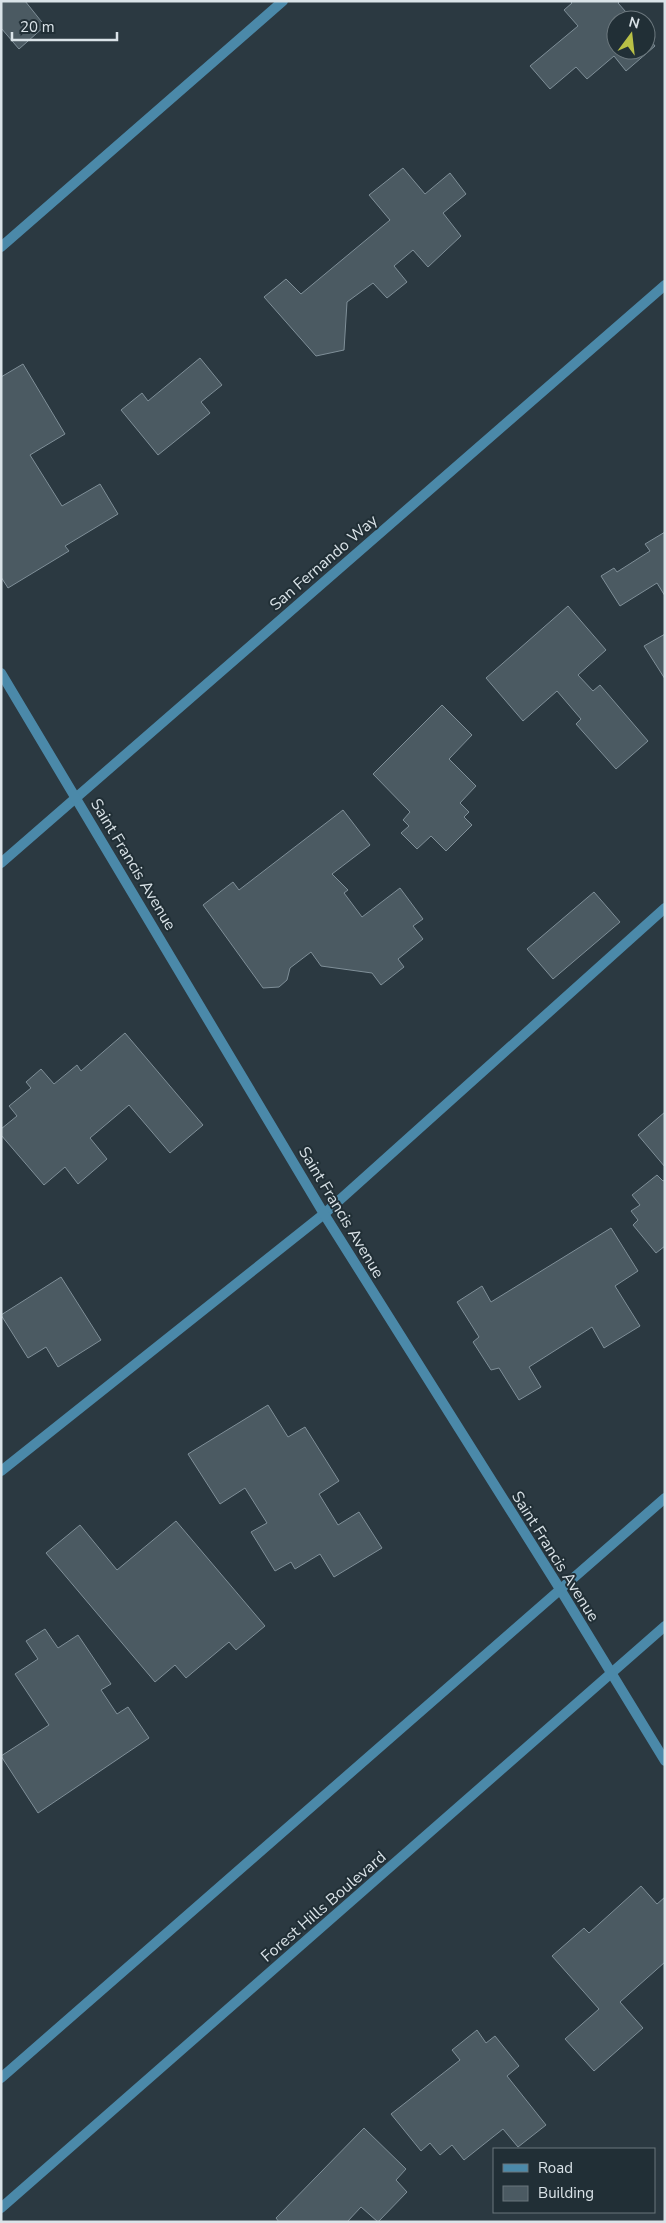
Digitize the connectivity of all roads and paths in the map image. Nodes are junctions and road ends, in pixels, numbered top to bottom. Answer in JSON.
{"nodes":[{"id":1,"x":282,"y":1,"type":"edge"},
{"id":2,"x":1,"y":247,"type":"edge"},
{"id":3,"x":665,"y":285,"type":"edge"},
{"id":4,"x":1,"y":673,"type":"edge"},
{"id":5,"x":76,"y":796,"type":"junction"},
{"id":6,"x":1,"y":862,"type":"edge"},
{"id":7,"x":665,"y":908,"type":"edge"},
{"id":8,"x":324,"y":1214,"type":"junction"},
{"id":9,"x":1,"y":1471,"type":"edge"},
{"id":10,"x":665,"y":1498,"type":"edge"},
{"id":11,"x":560,"y":1589,"type":"junction"},
{"id":12,"x":665,"y":1626,"type":"edge"},
{"id":13,"x":610,"y":1674,"type":"junction"},
{"id":14,"x":665,"y":1761,"type":"edge"},
{"id":15,"x":1,"y":2078,"type":"edge"},
{"id":16,"x":1,"y":2208,"type":"edge"}],
"edges":[{"from":1,"to":2,"type":"street"},
{"from":3,"to":5,"type":"street","name":"San Fernando Way"},
{"from":4,"to":5,"type":"street","name":"Saint Francis Avenue"},
{"from":5,"to":6,"type":"street","name":"San Fernando Way"},
{"from":5,"to":8,"type":"street","name":"Saint Francis Avenue"},
{"from":7,"to":8,"type":"street"},
{"from":8,"to":9,"type":"street"},
{"from":8,"to":11,"type":"street","name":"Saint Francis Avenue"},
{"from":10,"to":11,"type":"street"},
{"from":11,"to":13,"type":"street","name":"Saint Francis Avenue"},
{"from":11,"to":15,"type":"street"},
{"from":12,"to":13,"type":"street","name":"Forest Hills Boulevard"},
{"from":13,"to":14,"type":"street","name":"Saint Francis Avenue"},
{"from":13,"to":16,"type":"street","name":"Forest Hills Boulevard"}]}
